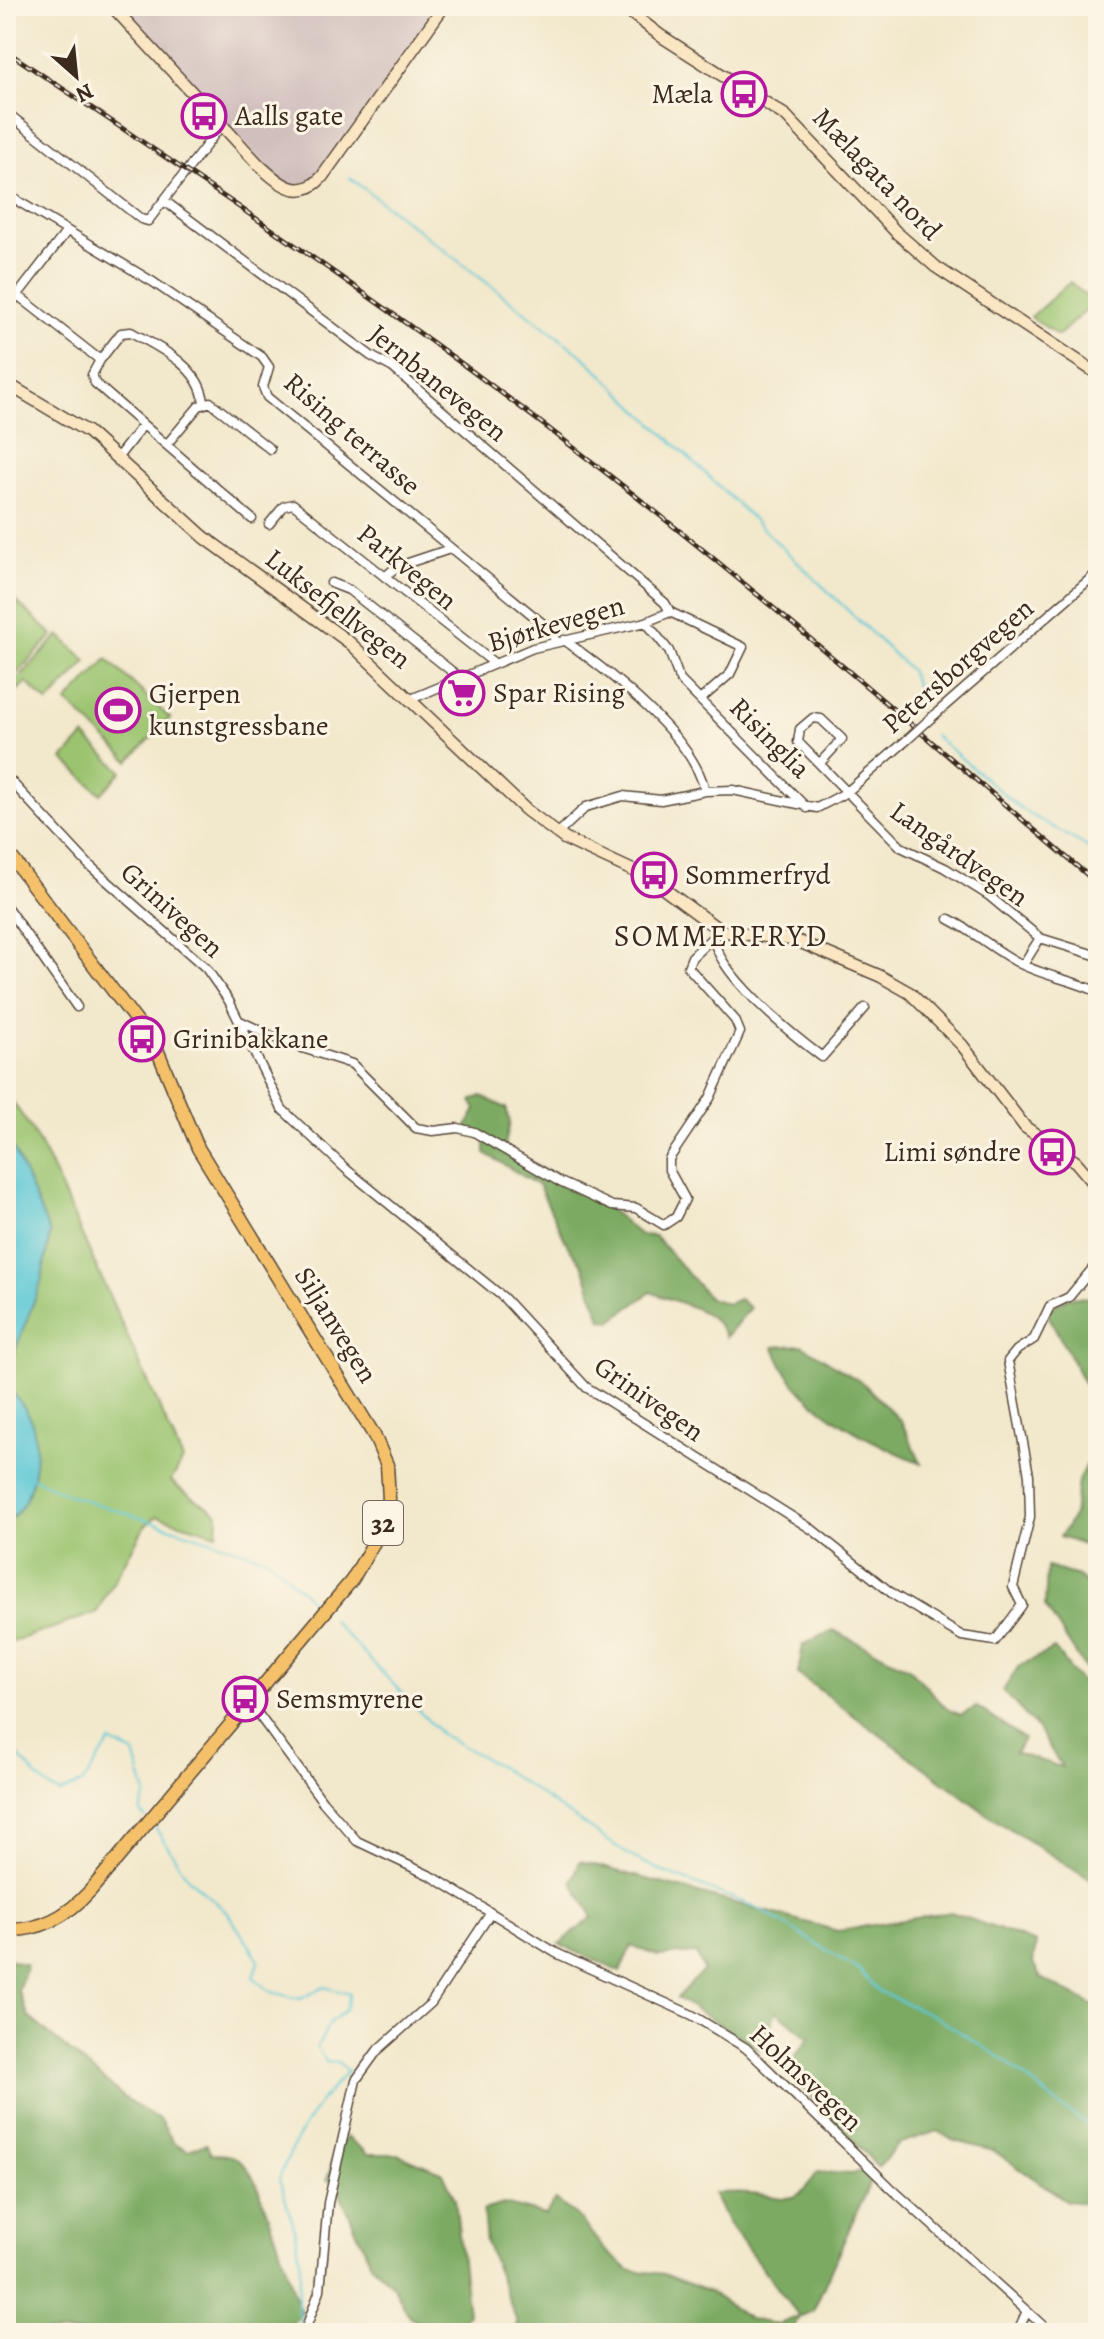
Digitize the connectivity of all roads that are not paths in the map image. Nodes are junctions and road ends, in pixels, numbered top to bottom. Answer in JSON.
{"nodes":[{"id":1,"x":112,"y":6,"type":"edge"},
{"id":2,"x":444,"y":6,"type":"edge"},
{"id":3,"x":622,"y":6,"type":"edge"},
{"id":4,"x":6,"y":112,"type":"edge"},
{"id":5,"x":221,"y":126,"type":"junction"},
{"id":6,"x":6,"y":194,"type":"edge"},
{"id":7,"x":166,"y":202,"type":"junction"},
{"id":8,"x":67,"y":231,"type":"junction"},
{"id":9,"x":6,"y":286,"type":"edge"},
{"id":10,"x":18,"y":295,"type":"junction"},
{"id":11,"x":6,"y":310,"type":"edge"},
{"id":12,"x":100,"y":360,"type":"junction"},
{"id":13,"x":1098,"y":374,"type":"edge"},
{"id":14,"x":6,"y":383,"type":"edge"},
{"id":15,"x":204,"y":402,"type":"junction"},
{"id":16,"x":143,"y":425,"type":"junction"},
{"id":17,"x":167,"y":444,"type":"junction"},
{"id":18,"x":270,"y":449,"type":"dead end"},
{"id":19,"x":118,"y":457,"type":"junction"},
{"id":20,"x":252,"y":519,"type":"dead end"},
{"id":21,"x":269,"y":524,"type":"dead end"},
{"id":22,"x":450,"y":549,"type":"junction"},
{"id":23,"x":1098,"y":572,"type":"edge"},
{"id":24,"x":385,"y":577,"type":"junction"},
{"id":25,"x":331,"y":583,"type":"dead end"},
{"id":26,"x":670,"y":612,"type":"junction"},
{"id":27,"x":646,"y":622,"type":"junction"},
{"id":28,"x":560,"y":640,"type":"junction"},
{"id":29,"x":494,"y":663,"type":"junction"},
{"id":30,"x":459,"y":677,"type":"junction"},
{"id":31,"x":411,"y":699,"type":"junction"},
{"id":32,"x":700,"y":700,"type":"junction"},
{"id":33,"x":820,"y":763,"type":"junction"},
{"id":34,"x":6,"y":776,"type":"edge"},
{"id":35,"x":705,"y":791,"type":"junction"},
{"id":36,"x":847,"y":792,"type":"junction"},
{"id":37,"x":807,"y":808,"type":"junction"},
{"id":38,"x":557,"y":834,"type":"junction"},
{"id":39,"x":6,"y":850,"type":"edge"},
{"id":40,"x":6,"y":906,"type":"edge"},
{"id":41,"x":949,"y":919,"type":"dead end"},
{"id":42,"x":715,"y":932,"type":"junction"},
{"id":43,"x":1040,"y":938,"type":"junction"},
{"id":44,"x":1098,"y":956,"type":"edge"},
{"id":45,"x":1023,"y":965,"type":"junction"},
{"id":46,"x":1098,"y":992,"type":"edge"},
{"id":47,"x":77,"y":1007,"type":"dead end"},
{"id":48,"x":865,"y":1008,"type":"dead end"},
{"id":49,"x":240,"y":1021,"type":"junction"},
{"id":50,"x":1098,"y":1188,"type":"edge"},
{"id":51,"x":1098,"y":1262,"type":"edge"},
{"id":52,"x":250,"y":1703,"type":"junction"},
{"id":53,"x":490,"y":1914,"type":"junction"},
{"id":54,"x":6,"y":1930,"type":"edge"},
{"id":55,"x":1027,"y":2311,"type":"junction"},
{"id":56,"x":305,"y":2331,"type":"edge"},
{"id":57,"x":1017,"y":2333,"type":"edge"},
{"id":58,"x":1051,"y":2333,"type":"edge"}],
"edges":[{"from":1,"to":5,"type":"main road"},
{"from":2,"to":5,"type":"main road"},
{"from":3,"to":13,"type":"main road","name":"Mælagata nord"},
{"from":4,"to":7,"type":"street"},
{"from":5,"to":7,"type":"street"},
{"from":6,"to":8,"type":"street","name":"Rising terrasse"},
{"from":7,"to":26,"type":"street","name":"Jernbanevegen"},
{"from":8,"to":10,"type":"street"},
{"from":8,"to":22,"type":"street","name":"Rising terrasse"},
{"from":9,"to":10,"type":"street"},
{"from":10,"to":11,"type":"street"},
{"from":10,"to":12,"type":"street"},
{"from":12,"to":15,"type":"street"},
{"from":12,"to":16,"type":"street"},
{"from":14,"to":19,"type":"main road","name":"Luksefjellvegen"},
{"from":15,"to":17,"type":"street"},
{"from":15,"to":18,"type":"street"},
{"from":16,"to":17,"type":"street"},
{"from":16,"to":19,"type":"street"},
{"from":17,"to":20,"type":"street"},
{"from":19,"to":31,"type":"main road","name":"Luksefjellvegen"},
{"from":21,"to":24,"type":"street","name":"Parkvegen"},
{"from":22,"to":24,"type":"street"},
{"from":22,"to":28,"type":"street","name":"Rising terrasse"},
{"from":23,"to":36,"type":"street","name":"Petersborgvegen","bridge":true},
{"from":24,"to":29,"type":"street","name":"Parkvegen"},
{"from":25,"to":30,"type":"street"},
{"from":26,"to":27,"type":"street","name":"Bjørkevegen"},
{"from":26,"to":32,"type":"street","name":"Risinglia"},
{"from":27,"to":28,"type":"street","name":"Bjørkevegen"},
{"from":27,"to":32,"type":"street","name":"Risinglia"},
{"from":28,"to":29,"type":"street","name":"Bjørkevegen"},
{"from":28,"to":35,"type":"street","name":"Rising terrasse"},
{"from":29,"to":30,"type":"street","name":"Bjørkevegen"},
{"from":30,"to":31,"type":"street","name":"Bjørkevegen"},
{"from":31,"to":38,"type":"main road","name":"Luksefjellvegen"},
{"from":32,"to":37,"type":"street","name":"Risinglia"},
{"from":33,"to":33,"type":"street","name":"Petersborgvegen"},
{"from":33,"to":36,"type":"street","name":"Petersborgvegen"},
{"from":34,"to":49,"type":"street","name":"Grinivegen"},
{"from":35,"to":37,"type":"street"},
{"from":35,"to":38,"type":"street"},
{"from":36,"to":37,"type":"street","name":"Petersborgvegen"},
{"from":36,"to":43,"type":"street","name":"Langårdvegen"},
{"from":38,"to":42,"type":"main road","name":"Luksefjellvegen"},
{"from":39,"to":52,"type":"main road","name":"Siljanvegen","number":"32"},
{"from":40,"to":47,"type":"street"},
{"from":41,"to":45,"type":"street","name":"Langårdvegen"},
{"from":42,"to":48,"type":"street"},
{"from":42,"to":49,"type":"street"},
{"from":42,"to":50,"type":"main road","name":"Luksefjellvegen"},
{"from":43,"to":44,"type":"street","name":"Langårdvegen"},
{"from":43,"to":45,"type":"street"},
{"from":45,"to":46,"type":"street","name":"Langårdvegen"},
{"from":49,"to":51,"type":"street","name":"Grinivegen"},
{"from":52,"to":53,"type":"street","name":"Holmsvegen"},
{"from":52,"to":54,"type":"main road","name":"Siljanvegen","number":"32"},
{"from":53,"to":55,"type":"street","name":"Holmsvegen"},
{"from":53,"to":56,"type":"street"},
{"from":55,"to":57,"type":"street"},
{"from":55,"to":58,"type":"street","name":"Holmsvegen"}]}
